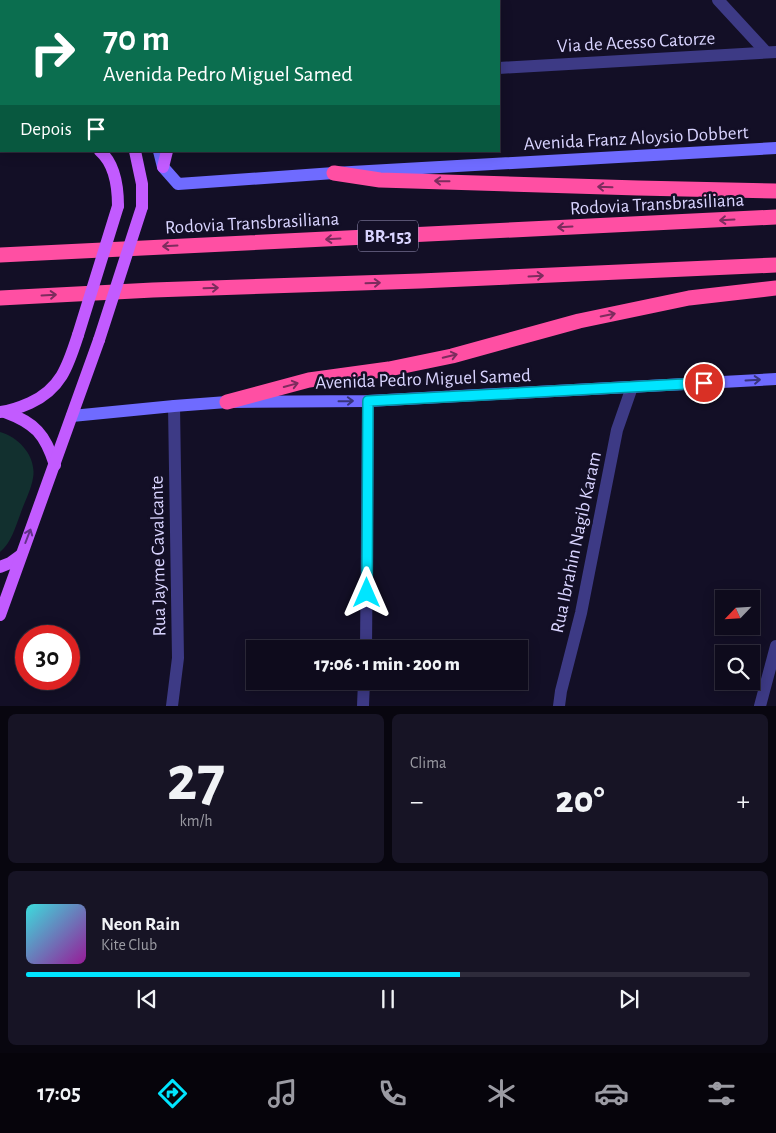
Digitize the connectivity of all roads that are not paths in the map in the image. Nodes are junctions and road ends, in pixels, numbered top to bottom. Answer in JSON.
{"nodes":[{"id":1,"x":718,"y":0,"type":"edge"},
{"id":2,"x":771,"y":52,"type":"edge"},
{"id":3,"x":500,"y":68,"type":"edge"},
{"id":4,"x":776,"y":148,"type":"edge"},
{"id":5,"x":101,"y":152,"type":"edge"},
{"id":6,"x":135,"y":152,"type":"edge"},
{"id":7,"x":159,"y":152,"type":"edge"},
{"id":8,"x":167,"y":152,"type":"edge"},
{"id":9,"x":163,"y":167,"type":"junction"},
{"id":10,"x":334,"y":173,"type":"junction"},
{"id":11,"x":776,"y":191,"type":"edge"},
{"id":12,"x":776,"y":217,"type":"edge"},
{"id":13,"x":0,"y":254,"type":"edge"},
{"id":14,"x":776,"y":265,"type":"edge"},
{"id":15,"x":776,"y":288,"type":"edge"},
{"id":16,"x":0,"y":298,"type":"edge"},
{"id":17,"x":776,"y":379,"type":"edge"},
{"id":18,"x":632,"y":387,"type":"junction"},
{"id":19,"x":368,"y":401,"type":"junction"},
{"id":20,"x":227,"y":402,"type":"junction"},
{"id":21,"x":174,"y":406,"type":"junction"},
{"id":22,"x":2,"y":412,"type":"edge"},
{"id":23,"x":72,"y":416,"type":"junction"},
{"id":24,"x":55,"y":465,"type":"junction"},
{"id":25,"x":21,"y":554,"type":"junction"},
{"id":26,"x":0,"y":567,"type":"edge"},
{"id":27,"x":0,"y":615,"type":"edge"},
{"id":28,"x":366,"y":640,"type":"edge"},
{"id":29,"x":776,"y":646,"type":"edge"},
{"id":30,"x":364,"y":690,"type":"edge"},
{"id":31,"x":172,"y":706,"type":"edge"},
{"id":32,"x":363,"y":706,"type":"edge"},
{"id":33,"x":560,"y":706,"type":"edge"},
{"id":34,"x":760,"y":706,"type":"edge"}],
"edges":[{"from":1,"to":2,"type":"street"},
{"from":2,"to":3,"type":"street","name":"Via de Acesso Catorze"},
{"from":4,"to":10,"type":"main road","name":"Avenida Franz Aloysio Dobbert"},
{"from":5,"to":22,"type":"main road","bridge":true},
{"from":6,"to":23,"type":"main road","bridge":true},
{"from":7,"to":9,"type":"main road"},
{"from":8,"to":9,"type":"main road"},
{"from":9,"to":10,"type":"main road","name":"Avenida Franz Aloysio Dobbert"},
{"from":11,"to":10,"type":"highway","one_way":true},
{"from":12,"to":13,"type":"highway","name":"Rodovia Transbrasiliana","number":"BR-153","one_way":true},
{"from":16,"to":14,"type":"highway","one_way":true},
{"from":20,"to":15,"type":"highway","one_way":true},
{"from":18,"to":17,"type":"main road","name":"Avenida Pedro Miguel Samed","one_way":true},
{"from":18,"to":19,"type":"main road","name":"Avenida Pedro Miguel Samed"},
{"from":18,"to":33,"type":"street","name":"Rua Ibrahin Nagib Karam"},
{"from":20,"to":19,"type":"main road","name":"Avenida Pedro Miguel Samed","one_way":true},
{"from":19,"to":28,"type":"street"},
{"from":20,"to":21,"type":"main road","name":"Avenida Pedro Miguel Samed"},
{"from":21,"to":23,"type":"main road","name":"Avenida Pedro Miguel Samed"},
{"from":21,"to":31,"type":"street","name":"Rua Jayme Cavalcante"},
{"from":22,"to":24,"type":"main road"},
{"from":23,"to":24,"type":"main road"},
{"from":25,"to":24,"type":"main road","one_way":true},
{"from":25,"to":26,"type":"main road"},
{"from":25,"to":27,"type":"main road"},
{"from":29,"to":34,"type":"street"},
{"from":30,"to":32,"type":"street"}]}
